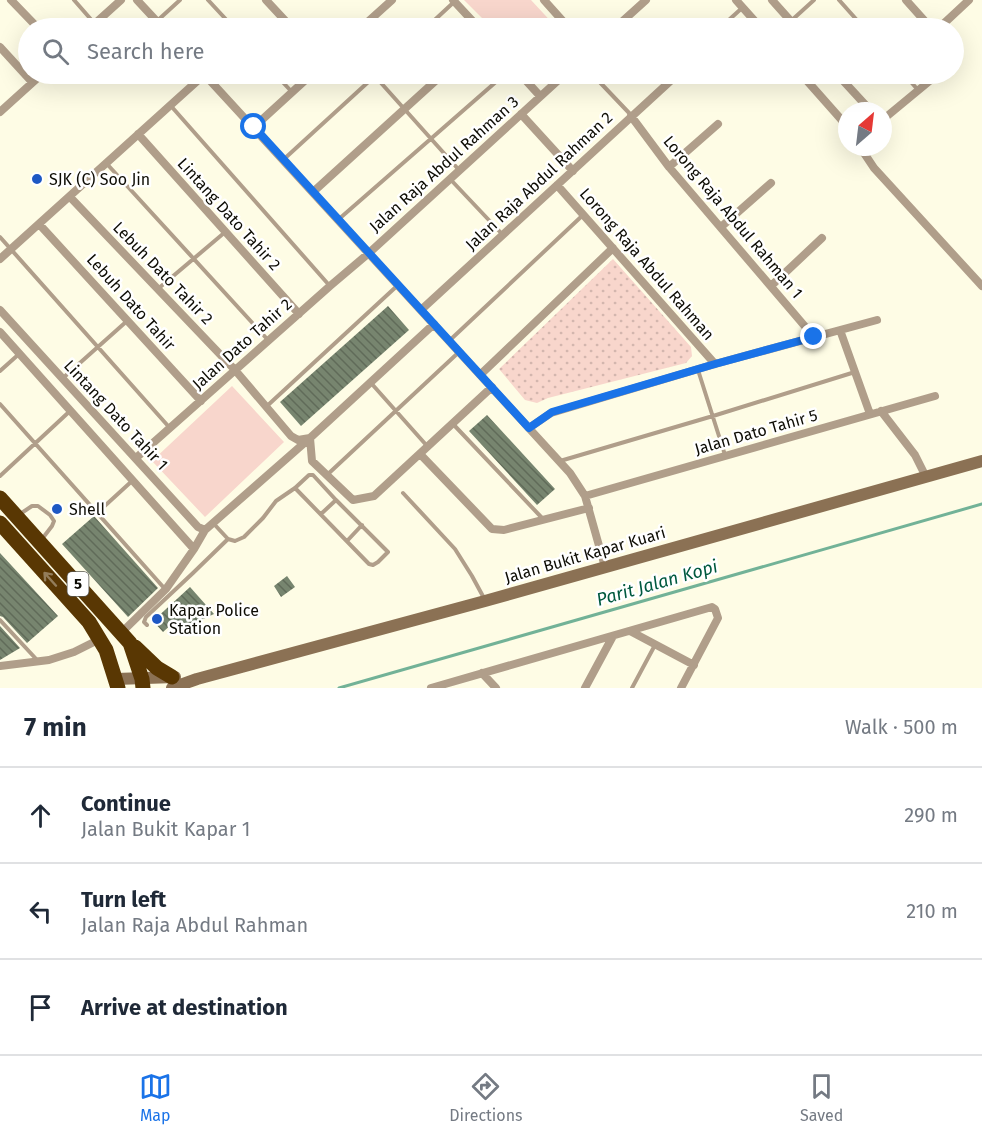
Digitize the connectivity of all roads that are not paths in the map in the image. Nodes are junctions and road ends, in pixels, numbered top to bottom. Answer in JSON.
{"nodes":[{"id":1,"x":11,"y":0,"type":"edge"},
{"id":2,"x":74,"y":0,"type":"edge"},
{"id":3,"x":121,"y":0,"type":"edge"},
{"id":4,"x":180,"y":0,"type":"edge"},
{"id":5,"x":208,"y":0,"type":"edge"},
{"id":6,"x":266,"y":0,"type":"edge"},
{"id":7,"x":544,"y":0,"type":"edge"},
{"id":8,"x":736,"y":0,"type":"edge"},
{"id":9,"x":772,"y":0,"type":"edge"},
{"id":10,"x":814,"y":0,"type":"edge"},
{"id":11,"x":839,"y":0,"type":"edge"},
{"id":12,"x":906,"y":0,"type":"edge"},
{"id":13,"x":969,"y":0,"type":"edge"},
{"id":14,"x":140,"y":1,"type":"edge"},
{"id":15,"x":387,"y":1,"type":"edge"},
{"id":16,"x":454,"y":1,"type":"edge"},
{"id":17,"x":640,"y":2,"type":"edge"},
{"id":18,"x":743,"y":7,"type":"junction"},
{"id":19,"x":28,"y":18,"type":"edge"},
{"id":20,"x":87,"y":18,"type":"edge"},
{"id":21,"x":102,"y":18,"type":"edge"},
{"id":22,"x":154,"y":18,"type":"edge"},
{"id":23,"x":166,"y":18,"type":"edge"},
{"id":24,"x":225,"y":18,"type":"edge"},
{"id":25,"x":283,"y":18,"type":"edge"},
{"id":26,"x":371,"y":18,"type":"edge"},
{"id":27,"x":436,"y":18,"type":"edge"},
{"id":28,"x":470,"y":18,"type":"edge"},
{"id":29,"x":560,"y":18,"type":"edge"},
{"id":30,"x":625,"y":18,"type":"edge"},
{"id":31,"x":731,"y":18,"type":"edge"},
{"id":32,"x":753,"y":18,"type":"edge"},
{"id":33,"x":787,"y":18,"type":"edge"},
{"id":34,"x":793,"y":18,"type":"edge"},
{"id":35,"x":855,"y":18,"type":"edge"},
{"id":36,"x":922,"y":18,"type":"edge"},
{"id":37,"x":950,"y":18,"type":"edge"},
{"id":38,"x":0,"y":46,"type":"edge"},
{"id":39,"x":18,"y":66,"type":"edge"},
{"id":40,"x":30,"y":84,"type":"edge"},
{"id":41,"x":194,"y":84,"type":"edge"},
{"id":42,"x":214,"y":84,"type":"edge"},
{"id":43,"x":284,"y":84,"type":"edge"},
{"id":44,"x":301,"y":84,"type":"edge"},
{"id":45,"x":364,"y":84,"type":"edge"},
{"id":46,"x":384,"y":84,"type":"edge"},
{"id":47,"x":432,"y":84,"type":"edge"},
{"id":48,"x":493,"y":84,"type":"edge"},
{"id":49,"x":529,"y":84,"type":"edge"},
{"id":50,"x":554,"y":84,"type":"edge"},
{"id":51,"x":601,"y":84,"type":"edge"},
{"id":52,"x":667,"y":84,"type":"edge"},
{"id":53,"x":810,"y":84,"type":"edge"},
{"id":54,"x":846,"y":84,"type":"edge"},
{"id":55,"x":912,"y":84,"type":"edge"},
{"id":56,"x":926,"y":84,"type":"edge"},
{"id":57,"x":918,"y":90,"type":"junction"},
{"id":58,"x":292,"y":92,"type":"junction"},
{"id":59,"x":540,"y":96,"type":"junction"},
{"id":60,"x":862,"y":102,"type":"edge"},
{"id":61,"x":171,"y":105,"type":"junction"},
{"id":62,"x":405,"y":109,"type":"junction"},
{"id":63,"x":0,"y":112,"type":"edge"},
{"id":64,"x":892,"y":112,"type":"edge"},
{"id":65,"x":521,"y":114,"type":"junction"},
{"id":66,"x":631,"y":116,"type":"junction"},
{"id":67,"x":838,"y":116,"type":"edge"},
{"id":68,"x":718,"y":124,"type":"dead end"},
{"id":69,"x":254,"y":127,"type":"junction"},
{"id":70,"x":138,"y":134,"type":"junction"},
{"id":71,"x":431,"y":138,"type":"junction"},
{"id":72,"x":866,"y":156,"type":"edge"},
{"id":73,"x":283,"y":160,"type":"junction"},
{"id":74,"x":106,"y":163,"type":"junction"},
{"id":75,"x":669,"y":167,"type":"junction"},
{"id":76,"x":460,"y":170,"type":"junction"},
{"id":77,"x":573,"y":171,"type":"junction"},
{"id":78,"x":450,"y":179,"type":"junction"},
{"id":79,"x":771,"y":183,"type":"dead end"},
{"id":80,"x":557,"y":185,"type":"junction"},
{"id":81,"x":313,"y":192,"type":"junction"},
{"id":82,"x":70,"y":196,"type":"junction"},
{"id":83,"x":584,"y":215,"type":"junction"},
{"id":84,"x":338,"y":220,"type":"junction"},
{"id":85,"x":39,"y":224,"type":"junction"},
{"id":86,"x":721,"y":227,"type":"junction"},
{"id":87,"x":225,"y":232,"type":"junction"},
{"id":88,"x":502,"y":235,"type":"junction"},
{"id":89,"x":0,"y":237,"type":"edge"},
{"id":90,"x":822,"y":238,"type":"dead end"},
{"id":91,"x":613,"y":248,"type":"junction"},
{"id":92,"x":11,"y":249,"type":"junction"},
{"id":93,"x":369,"y":253,"type":"junction"},
{"id":94,"x":0,"y":259,"type":"edge"},
{"id":95,"x":193,"y":259,"type":"junction"},
{"id":96,"x":398,"y":285,"type":"junction"},
{"id":97,"x":330,"y":286,"type":"junction"},
{"id":98,"x":771,"y":286,"type":"junction"},
{"id":99,"x":982,"y":286,"type":"edge"},
{"id":100,"x":159,"y":289,"type":"junction"},
{"id":101,"x":0,"y":310,"type":"edge"},
{"id":102,"x":421,"y":310,"type":"junction"},
{"id":103,"x":298,"y":314,"type":"junction"},
{"id":104,"x":127,"y":320,"type":"junction"},
{"id":105,"x":878,"y":320,"type":"dead end"},
{"id":106,"x":434,"y":324,"type":"junction"},
{"id":107,"x":840,"y":330,"type":"junction"},
{"id":108,"x":0,"y":332,"type":"edge"},
{"id":109,"x":814,"y":337,"type":"junction"},
{"id":110,"x":268,"y":341,"type":"junction"},
{"id":111,"x":449,"y":341,"type":"junction"},
{"id":112,"x":97,"y":347,"type":"junction"},
{"id":113,"x":459,"y":352,"type":"junction"},
{"id":114,"x":19,"y":353,"type":"junction"},
{"id":115,"x":715,"y":364,"type":"junction"},
{"id":116,"x":235,"y":370,"type":"junction"},
{"id":117,"x":698,"y":370,"type":"junction"},
{"id":118,"x":0,"y":371,"type":"edge"},
{"id":119,"x":855,"y":372,"type":"junction"},
{"id":120,"x":480,"y":375,"type":"junction"},
{"id":121,"x":62,"y":379,"type":"junction"},
{"id":122,"x":371,"y":382,"type":"junction"},
{"id":123,"x":492,"y":387,"type":"junction"},
{"id":124,"x":934,"y":396,"type":"dead end"},
{"id":125,"x":201,"y":401,"type":"junction"},
{"id":126,"x":0,"y":404,"type":"edge"},
{"id":127,"x":267,"y":407,"type":"junction"},
{"id":128,"x":396,"y":410,"type":"junction"},
{"id":129,"x":71,"y":411,"type":"junction"},
{"id":130,"x":881,"y":411,"type":"junction"},
{"id":131,"x":870,"y":414,"type":"junction"},
{"id":132,"x":713,"y":416,"type":"junction"},
{"id":133,"x":453,"y":424,"type":"junction"},
{"id":134,"x":170,"y":428,"type":"junction"},
{"id":135,"x":529,"y":428,"type":"junction"},
{"id":136,"x":309,"y":438,"type":"junction"},
{"id":137,"x":35,"y":443,"type":"junction"},
{"id":138,"x":428,"y":447,"type":"junction"},
{"id":139,"x":420,"y":454,"type":"junction"},
{"id":140,"x":725,"y":456,"type":"junction"},
{"id":141,"x":136,"y":458,"type":"junction"},
{"id":142,"x":982,"y":461,"type":"edge"},
{"id":143,"x":560,"y":462,"type":"junction"},
{"id":144,"x":327,"y":475,"type":"junction"},
{"id":145,"x":0,"y":476,"type":"edge"},
{"id":146,"x":926,"y":477,"type":"junction"},
{"id":147,"x":133,"y":480,"type":"junction"},
{"id":148,"x":295,"y":488,"type":"junction"},
{"id":149,"x":403,"y":493,"type":"dead end"},
{"id":150,"x":585,"y":496,"type":"junction"},
{"id":151,"x":0,"y":498,"type":"edge"},
{"id":152,"x":336,"y":500,"type":"junction"},
{"id":153,"x":588,"y":508,"type":"junction"},
{"id":154,"x":97,"y":513,"type":"junction"},
{"id":155,"x":321,"y":514,"type":"junction"},
{"id":156,"x":17,"y":516,"type":"junction"},
{"id":157,"x":543,"y":520,"type":"junction"},
{"id":158,"x":0,"y":523,"type":"edge"},
{"id":159,"x":213,"y":523,"type":"junction"},
{"id":160,"x":362,"y":525,"type":"junction"},
{"id":161,"x":205,"y":530,"type":"junction"},
{"id":162,"x":228,"y":539,"type":"junction"},
{"id":163,"x":347,"y":541,"type":"junction"},
{"id":164,"x":40,"y":542,"type":"junction"},
{"id":165,"x":194,"y":549,"type":"junction"},
{"id":166,"x":605,"y":567,"type":"junction"},
{"id":167,"x":166,"y":589,"type":"junction"},
{"id":168,"x":485,"y":601,"type":"junction"},
{"id":169,"x":0,"y":620,"type":"edge"},
{"id":170,"x":147,"y":625,"type":"dead end"},
{"id":171,"x":630,"y":631,"type":"junction"},
{"id":172,"x":613,"y":636,"type":"junction"},
{"id":173,"x":126,"y":638,"type":"junction"},
{"id":174,"x":100,"y":639,"type":"junction"},
{"id":175,"x":655,"y":644,"type":"junction"},
{"id":176,"x":39,"y":662,"type":"junction"},
{"id":177,"x":694,"y":665,"type":"junction"},
{"id":178,"x":0,"y":666,"type":"edge"},
{"id":179,"x":482,"y":674,"type":"junction"},
{"id":180,"x":172,"y":683,"type":"edge"},
{"id":181,"x":117,"y":684,"type":"edge"},
{"id":182,"x":143,"y":684,"type":"edge"},
{"id":183,"x":432,"y":688,"type":"edge"},
{"id":184,"x":496,"y":688,"type":"edge"},
{"id":185,"x":585,"y":688,"type":"edge"},
{"id":186,"x":632,"y":688,"type":"edge"},
{"id":187,"x":681,"y":688,"type":"edge"}],
"edges":[{"from":1,"to":19,"type":"street"},
{"from":2,"to":20,"type":"lane"},
{"from":3,"to":21,"type":"street"},
{"from":4,"to":23,"type":"lane"},
{"from":5,"to":24,"type":"lane"},
{"from":6,"to":25,"type":"street"},
{"from":7,"to":29,"type":"street"},
{"from":8,"to":18,"type":"street"},
{"from":9,"to":33,"type":"street"},
{"from":10,"to":34,"type":"lane"},
{"from":11,"to":35,"type":"lane"},
{"from":12,"to":36,"type":"street"},
{"from":13,"to":37,"type":"street"},
{"from":14,"to":22,"type":"street"},
{"from":15,"to":26,"type":"street"},
{"from":16,"to":27,"type":"lane"},
{"from":16,"to":28,"type":"street"},
{"from":17,"to":30,"type":"street"},
{"from":18,"to":31,"type":"lane"},
{"from":18,"to":32,"type":"street"},
{"from":38,"to":39,"type":"street"},
{"from":40,"to":63,"type":"street"},
{"from":41,"to":61,"type":"street"},
{"from":42,"to":69,"type":"street"},
{"from":43,"to":58,"type":"lane"},
{"from":44,"to":58,"type":"street"},
{"from":45,"to":73,"type":"lane"},
{"from":46,"to":62,"type":"lane"},
{"from":47,"to":62,"type":"street"},
{"from":48,"to":71,"type":"lane"},
{"from":49,"to":59,"type":"street"},
{"from":50,"to":59,"type":"street","name":"Jalan Raja Abdul Rahman 3"},
{"from":51,"to":66,"type":"lane"},
{"from":52,"to":66,"type":"street","name":"Jalan Raja Abdul Rahman 2"},
{"from":53,"to":67,"type":"street"},
{"from":54,"to":60,"type":"street"},
{"from":55,"to":57,"type":"lane"},
{"from":56,"to":57,"type":"street"},
{"from":57,"to":64,"type":"street"},
{"from":58,"to":69,"type":"street"},
{"from":59,"to":65,"type":"street","name":"Jalan Raja Abdul Rahman 3"},
{"from":61,"to":70,"type":"street"},
{"from":61,"to":97,"type":"lane"},
{"from":62,"to":71,"type":"lane"},
{"from":62,"to":81,"type":"street"},
{"from":65,"to":76,"type":"street","name":"Jalan Raja Abdul Rahman 3"},
{"from":65,"to":77,"type":"street"},
{"from":66,"to":75,"type":"street","name":"Lorong Raja Abdul Rahman 1"},
{"from":66,"to":77,"type":"street","name":"Jalan Raja Abdul Rahman 2"},
{"from":68,"to":75,"type":"street"},
{"from":69,"to":73,"type":"street"},
{"from":70,"to":74,"type":"street"},
{"from":70,"to":87,"type":"street","name":"Lintang Dato Tahir 2"},
{"from":71,"to":76,"type":"lane"},
{"from":71,"to":84,"type":"lane"},
{"from":72,"to":99,"type":"street"},
{"from":73,"to":81,"type":"street"},
{"from":74,"to":82,"type":"street"},
{"from":74,"to":95,"type":"lane"},
{"from":75,"to":86,"type":"street","name":"Lorong Raja Abdul Rahman 1"},
{"from":76,"to":78,"type":"street","name":"Jalan Raja Abdul Rahman 3"},
{"from":77,"to":80,"type":"street","name":"Jalan Raja Abdul Rahman 2"},
{"from":78,"to":88,"type":"lane"},
{"from":78,"to":93,"type":"street","name":"Jalan Raja Abdul Rahman 3"},
{"from":79,"to":86,"type":"street"},
{"from":80,"to":83,"type":"street","name":"Lorong Raja Abdul Rahman"},
{"from":80,"to":88,"type":"street","name":"Jalan Raja Abdul Rahman 2"},
{"from":81,"to":84,"type":"street"},
{"from":82,"to":85,"type":"street"},
{"from":82,"to":100,"type":"street","name":"Lebuh Dato Tahir 2"},
{"from":83,"to":91,"type":"street","name":"Lorong Raja Abdul Rahman"},
{"from":83,"to":111,"type":"lane"},
{"from":84,"to":93,"type":"street"},
{"from":85,"to":92,"type":"street"},
{"from":85,"to":104,"type":"street","name":"Lebuh Dato Tahir"},
{"from":86,"to":98,"type":"street","name":"Lorong Raja Abdul Rahman 1"},
{"from":87,"to":95,"type":"lane"},
{"from":87,"to":103,"type":"street","name":"Lintang Dato Tahir 2"},
{"from":88,"to":102,"type":"street","name":"Jalan Raja Abdul Rahman 2"},
{"from":89,"to":92,"type":"lane"},
{"from":90,"to":98,"type":"street"},
{"from":91,"to":115,"type":"street","name":"Lorong Raja Abdul Rahman"},
{"from":91,"to":120,"type":"street"},
{"from":92,"to":94,"type":"street"},
{"from":92,"to":112,"type":"lane"},
{"from":93,"to":96,"type":"street"},
{"from":93,"to":97,"type":"street","name":"Jalan Dato Tahir 2"},
{"from":95,"to":100,"type":"lane"},
{"from":95,"to":110,"type":"lane"},
{"from":96,"to":102,"type":"street"},
{"from":96,"to":127,"type":"lane"},
{"from":97,"to":103,"type":"street","name":"Jalan Dato Tahir 2"},
{"from":98,"to":109,"type":"street","name":"Lorong Raja Abdul Rahman 1"},
{"from":100,"to":116,"type":"street","name":"Lebuh Dato Tahir 2"},
{"from":101,"to":121,"type":"street","name":"Lintang Dato Tahir 1"},
{"from":102,"to":106,"type":"street"},
{"from":103,"to":110,"type":"street","name":"Jalan Dato Tahir 2"},
{"from":104,"to":112,"type":"lane"},
{"from":104,"to":125,"type":"street","name":"Lebuh Dato Tahir"},
{"from":105,"to":107,"type":"street"},
{"from":106,"to":111,"type":"street"},
{"from":106,"to":122,"type":"street"},
{"from":107,"to":109,"type":"street"},
{"from":107,"to":119,"type":"street"},
{"from":108,"to":114,"type":"street"},
{"from":109,"to":115,"type":"street"},
{"from":110,"to":116,"type":"street","name":"Jalan Dato Tahir 2"},
{"from":111,"to":113,"type":"street"},
{"from":112,"to":121,"type":"lane"},
{"from":112,"to":134,"type":"lane"},
{"from":113,"to":120,"type":"street"},
{"from":113,"to":128,"type":"lane"},
{"from":114,"to":118,"type":"lane"},
{"from":114,"to":129,"type":"street"},
{"from":115,"to":117,"type":"street"},
{"from":116,"to":125,"type":"street","name":"Jalan Dato Tahir 2"},
{"from":116,"to":127,"type":"street","name":"Lebuh Dato Tahir 2"},
{"from":117,"to":132,"type":"lane"},
{"from":117,"to":135,"type":"street"},
{"from":119,"to":131,"type":"street"},
{"from":119,"to":132,"type":"lane"},
{"from":120,"to":123,"type":"street"},
{"from":121,"to":141,"type":"street","name":"Lintang Dato Tahir 1"},
{"from":122,"to":128,"type":"lane"},
{"from":122,"to":136,"type":"street"},
{"from":123,"to":133,"type":"street"},
{"from":123,"to":135,"type":"street"},
{"from":124,"to":130,"type":"street","name":"Jalan Dato Tahir 5"},
{"from":125,"to":134,"type":"street","name":"Jalan Dato Tahir 2"},
{"from":126,"to":137,"type":"lane"},
{"from":127,"to":136,"type":"street","name":"Lebuh Dato Tahir 2"},
{"from":128,"to":138,"type":"lane"},
{"from":128,"to":144,"type":"lane"},
{"from":129,"to":137,"type":"lane"},
{"from":129,"to":147,"type":"street"},
{"from":130,"to":131,"type":"street","name":"Jalan Dato Tahir 5"},
{"from":130,"to":146,"type":"street"},
{"from":131,"to":140,"type":"street","name":"Jalan Dato Tahir 5"},
{"from":132,"to":140,"type":"lane"},
{"from":132,"to":143,"type":"lane"},
{"from":133,"to":138,"type":"street"},
{"from":133,"to":157,"type":"lane"},
{"from":134,"to":141,"type":"street","name":"Jalan Dato Tahir 2"},
{"from":135,"to":143,"type":"street"},
{"from":136,"to":144,"type":"street"},
{"from":136,"to":159,"type":"street"},
{"from":137,"to":145,"type":"lane"},
{"from":137,"to":154,"type":"lane"},
{"from":138,"to":139,"type":"street"},
{"from":139,"to":144,"type":"street"},
{"from":139,"to":157,"type":"street"},
{"from":140,"to":150,"type":"street","name":"Jalan Dato Tahir 5"},
{"from":141,"to":161,"type":"street","name":"Lintang Dato Tahir 1"},
{"from":142,"to":146,"type":"street","name":"Jalan Bukit Kapar Kuari"},
{"from":143,"to":150,"type":"street"},
{"from":146,"to":166,"type":"street","name":"Jalan Bukit Kapar Kuari"},
{"from":147,"to":154,"type":"lane"},
{"from":147,"to":165,"type":"street"},
{"from":148,"to":152,"type":"lane"},
{"from":148,"to":155,"type":"lane"},
{"from":148,"to":162,"type":"lane"},
{"from":149,"to":168,"type":"lane"},
{"from":150,"to":153,"type":"street"},
{"from":151,"to":156,"type":"highway","number":"5"},
{"from":152,"to":155,"type":"lane"},
{"from":152,"to":160,"type":"lane"},
{"from":153,"to":157,"type":"street"},
{"from":153,"to":166,"type":"street"},
{"from":154,"to":167,"type":"lane"},
{"from":155,"to":163,"type":"lane"},
{"from":156,"to":164,"type":"highway","number":"5"},
{"from":156,"to":164,"type":"lane"},
{"from":174,"to":158,"type":"highway","number":"5","one_way":true},
{"from":159,"to":161,"type":"street"},
{"from":159,"to":162,"type":"lane"},
{"from":160,"to":163,"type":"lane"},
{"from":160,"to":163,"type":"lane"},
{"from":161,"to":165,"type":"street"},
{"from":162,"to":170,"type":"lane"},
{"from":164,"to":173,"type":"highway","number":"5"},
{"from":165,"to":167,"type":"street"},
{"from":166,"to":168,"type":"street","name":"Jalan Bukit Kapar Kuari"},
{"from":167,"to":173,"type":"street"},
{"from":168,"to":180,"type":"street","name":"Jalan Bukit Kapar Kuari"},
{"from":169,"to":176,"type":"lane"},
{"from":171,"to":172,"type":"street"},
{"from":171,"to":175,"type":"street"},
{"from":171,"to":177,"type":"street"},
{"from":172,"to":179,"type":"street"},
{"from":172,"to":185,"type":"street"},
{"from":173,"to":180,"type":"highway"},
{"from":173,"to":182,"type":"highway","number":"5"},
{"from":174,"to":176,"type":"street"},
{"from":174,"to":181,"type":"highway","number":"5"},
{"from":175,"to":177,"type":"street"},
{"from":175,"to":186,"type":"lane"},
{"from":176,"to":178,"type":"street"},
{"from":177,"to":187,"type":"street"},
{"from":179,"to":183,"type":"street"},
{"from":179,"to":184,"type":"street"},
{"from":180,"to":182,"type":"street","name":"Jalan Bukit Kapar Kuari"},
{"from":181,"to":182,"type":"street","name":"Jalan Bukit Kapar Kuari"}]}
